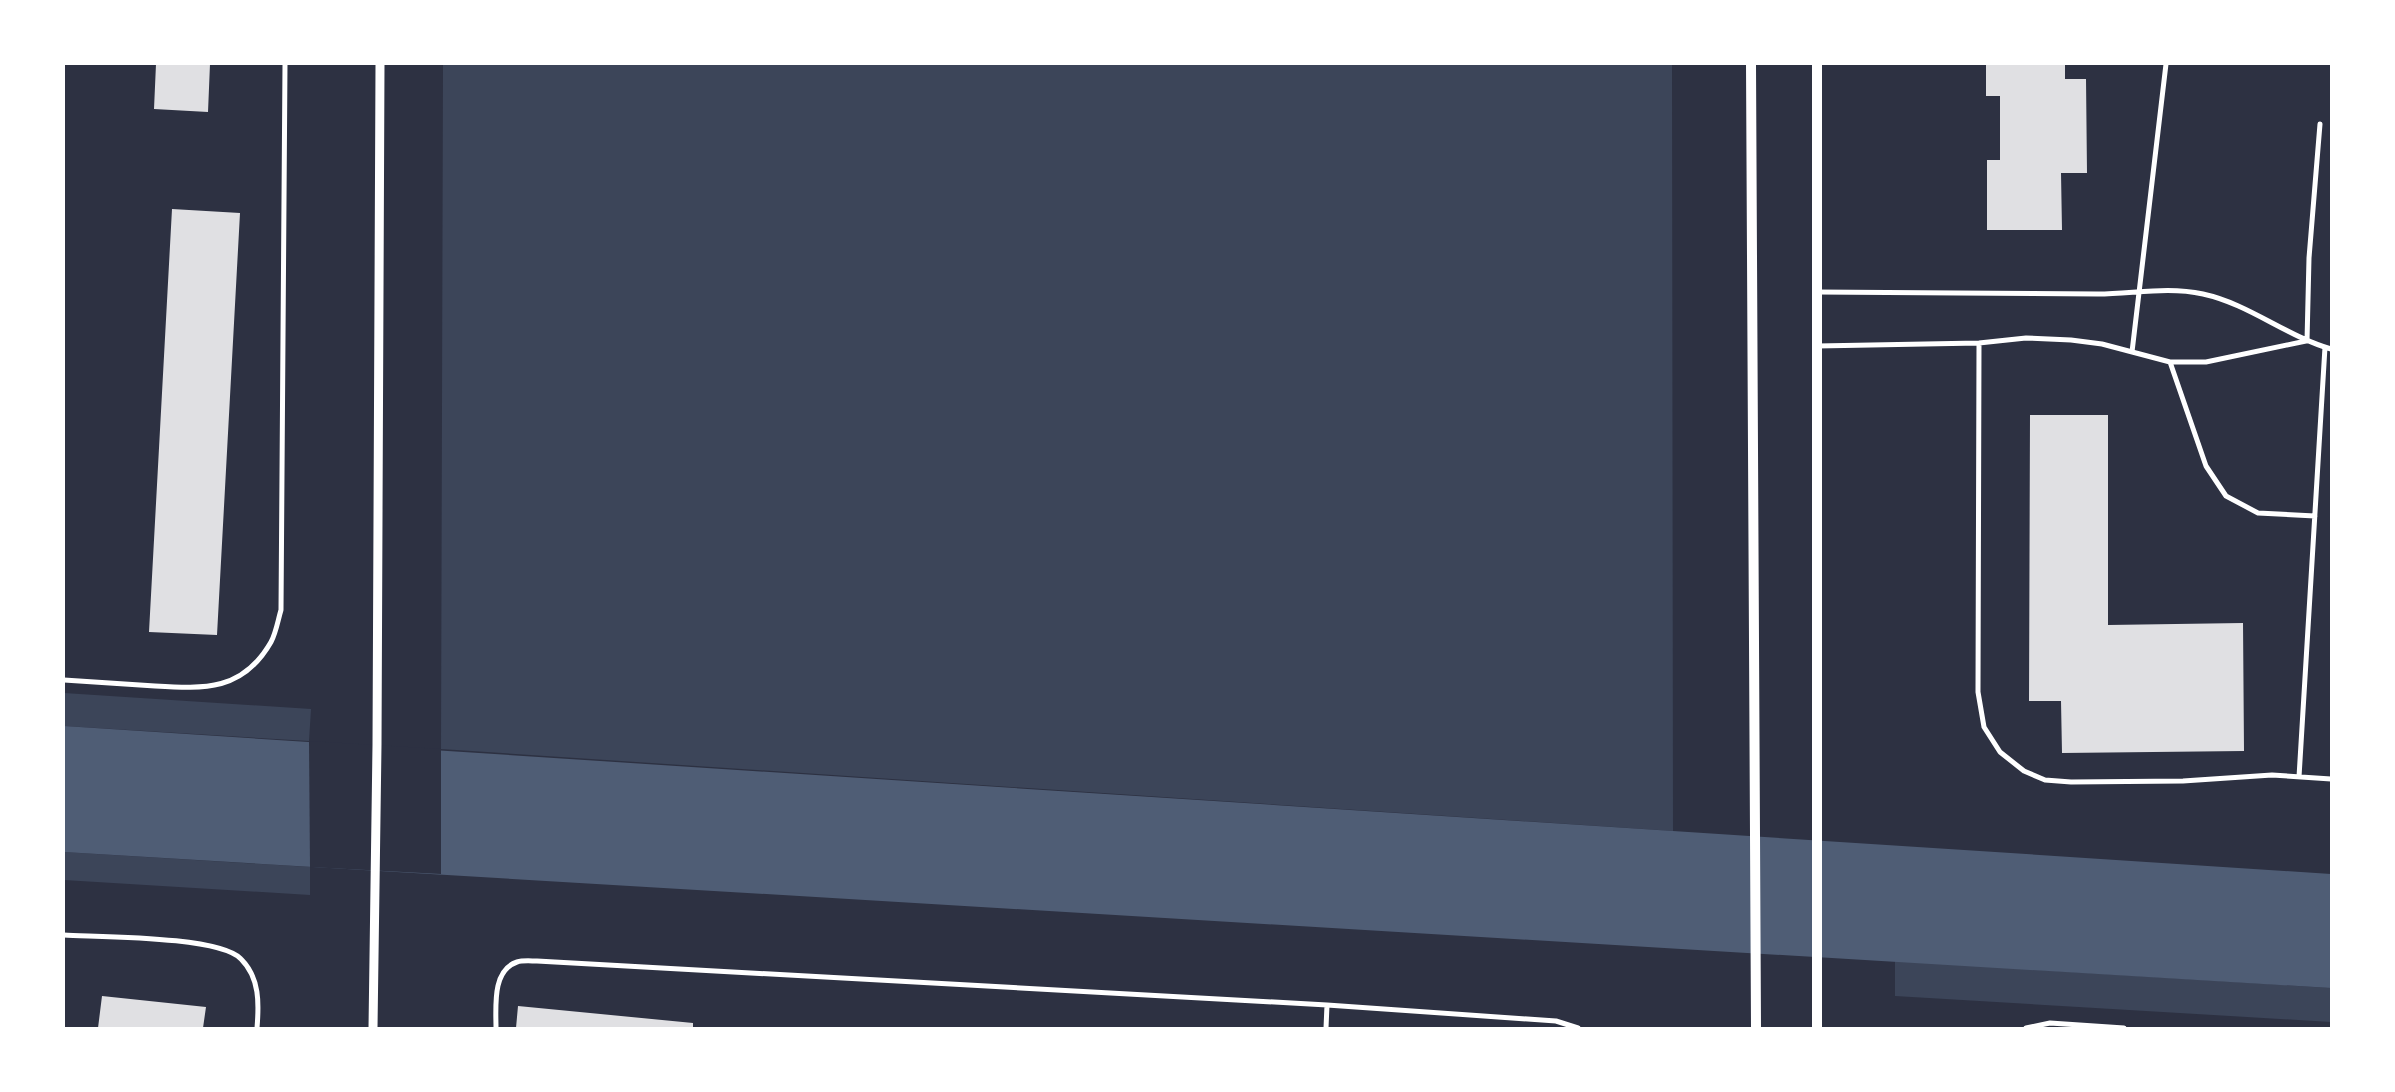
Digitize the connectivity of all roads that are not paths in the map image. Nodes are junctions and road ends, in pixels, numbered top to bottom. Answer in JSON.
{"nodes":[{"id":1,"x":285,"y":64,"type":"edge"},
{"id":2,"x":380,"y":64,"type":"edge"},
{"id":3,"x":1751,"y":64,"type":"edge"},
{"id":4,"x":1817,"y":64,"type":"edge"},
{"id":5,"x":2166,"y":64,"type":"edge"},
{"id":6,"x":2320,"y":124,"type":"dead end"},
{"id":7,"x":2141,"y":291,"type":"junction"},
{"id":8,"x":1817,"y":292,"type":"junction"},
{"id":9,"x":2307,"y":341,"type":"junction"},
{"id":10,"x":1979,"y":342,"type":"junction"},
{"id":11,"x":1817,"y":346,"type":"junction"},
{"id":12,"x":2325,"y":347,"type":"junction"},
{"id":13,"x":2331,"y":349,"type":"edge"},
{"id":14,"x":2132,"y":352,"type":"junction"},
{"id":15,"x":2170,"y":362,"type":"junction"},
{"id":16,"x":2315,"y":516,"type":"junction"},
{"id":17,"x":64,"y":680,"type":"edge"},
{"id":18,"x":2299,"y":777,"type":"junction"},
{"id":19,"x":2331,"y":779,"type":"edge"},
{"id":20,"x":64,"y":935,"type":"edge"},
{"id":21,"x":1327,"y":1005,"type":"junction"},
{"id":22,"x":257,"y":1028,"type":"edge"},
{"id":23,"x":373,"y":1028,"type":"edge"},
{"id":24,"x":496,"y":1028,"type":"edge"},
{"id":25,"x":1326,"y":1028,"type":"edge"},
{"id":26,"x":1578,"y":1028,"type":"edge"},
{"id":27,"x":1756,"y":1028,"type":"edge"},
{"id":28,"x":1817,"y":1028,"type":"edge"},
{"id":29,"x":2026,"y":1028,"type":"edge"},
{"id":30,"x":2124,"y":1028,"type":"edge"}],
"edges":[{"from":1,"to":17,"type":"street"},
{"from":2,"to":23,"type":"street"},
{"from":3,"to":27,"type":"main road"},
{"from":4,"to":8,"type":"main road"},
{"from":5,"to":7,"type":"street"},
{"from":6,"to":9,"type":"street"},
{"from":7,"to":8,"type":"street"},
{"from":7,"to":9,"type":"street"},
{"from":7,"to":14,"type":"street"},
{"from":8,"to":11,"type":"main road"},
{"from":9,"to":12,"type":"street"},
{"from":9,"to":15,"type":"street"},
{"from":10,"to":11,"type":"street"},
{"from":10,"to":14,"type":"street"},
{"from":10,"to":18,"type":"street"},
{"from":11,"to":28,"type":"main road"},
{"from":12,"to":13,"type":"street"},
{"from":12,"to":16,"type":"street"},
{"from":14,"to":15,"type":"street"},
{"from":15,"to":16,"type":"street"},
{"from":16,"to":18,"type":"street"},
{"from":18,"to":19,"type":"street"},
{"from":20,"to":22,"type":"street"},
{"from":21,"to":24,"type":"street"},
{"from":21,"to":25,"type":"street"},
{"from":21,"to":26,"type":"street"},
{"from":29,"to":30,"type":"street"}]}
